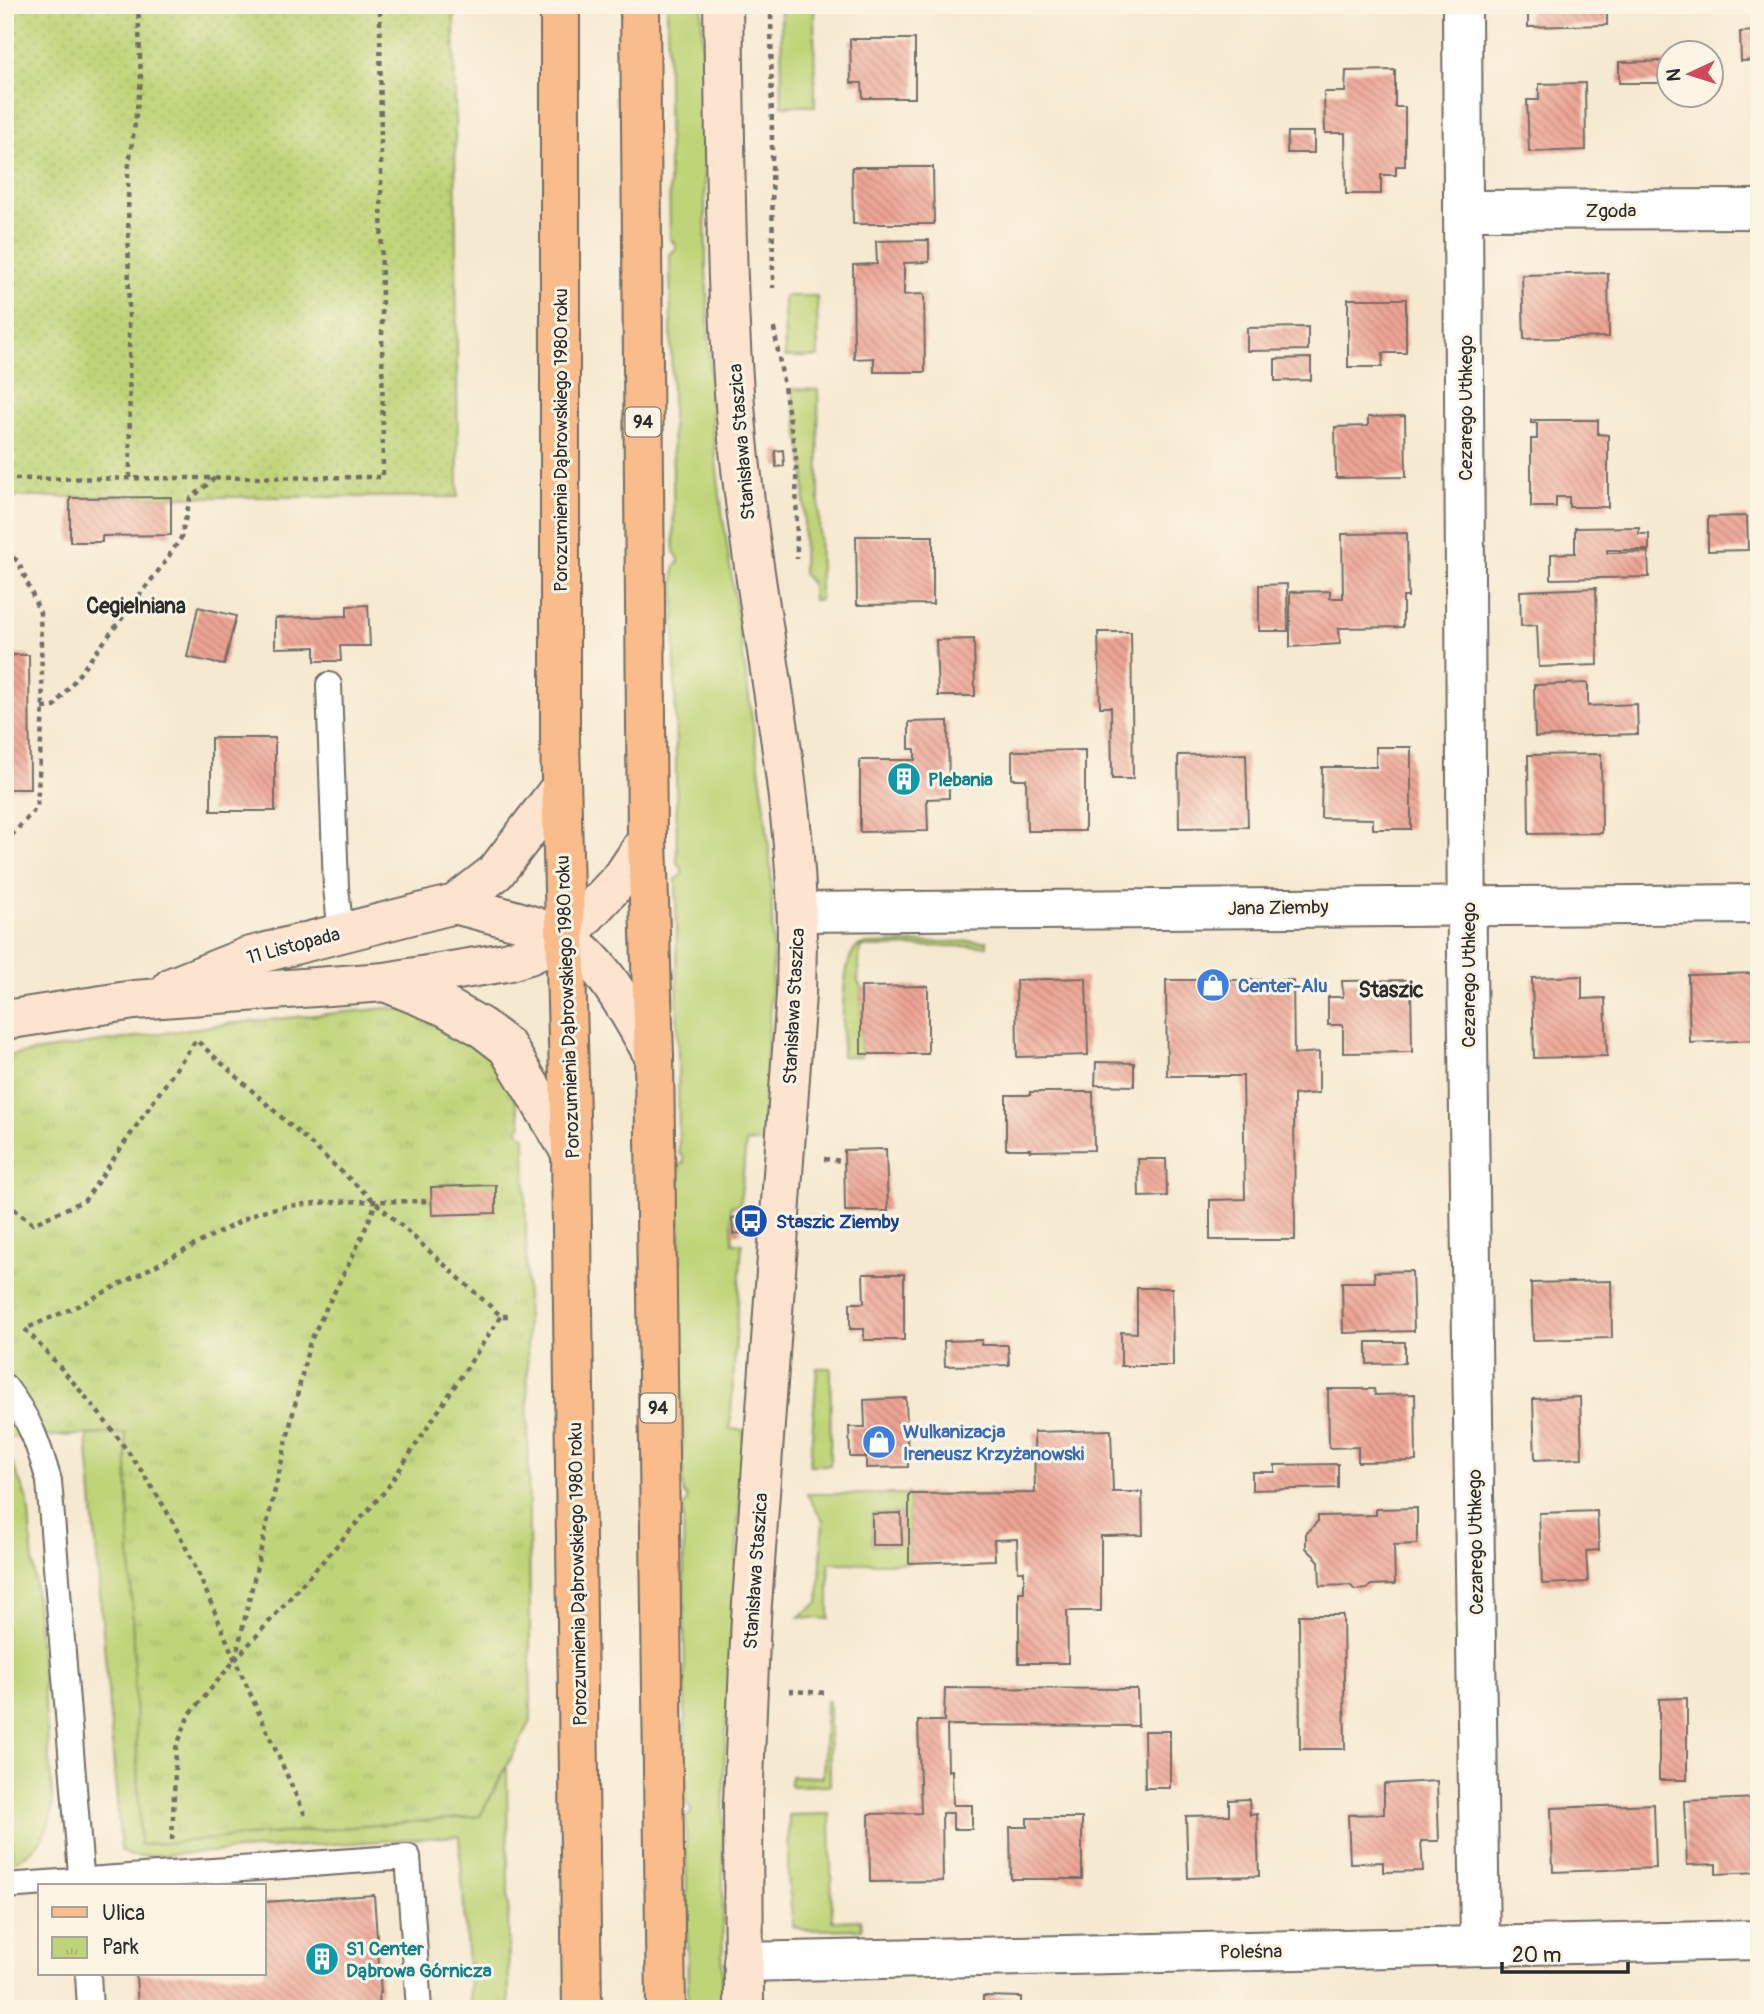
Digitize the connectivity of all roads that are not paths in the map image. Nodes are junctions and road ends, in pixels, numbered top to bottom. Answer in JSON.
{"nodes":[{"id":1,"x":560,"y":5,"type":"edge"},
{"id":2,"x":640,"y":5,"type":"edge"},
{"id":3,"x":723,"y":5,"type":"edge"},
{"id":4,"x":1462,"y":5,"type":"edge"},
{"id":5,"x":1759,"y":209,"type":"edge"},
{"id":6,"x":1464,"y":210,"type":"junction"},
{"id":7,"x":329,"y":685,"type":"dead end"},
{"id":8,"x":560,"y":788,"type":"junction"},
{"id":9,"x":647,"y":839,"type":"junction"},
{"id":10,"x":455,"y":904,"type":"junction"},
{"id":11,"x":1759,"y":904,"type":"edge"},
{"id":12,"x":1468,"y":905,"type":"junction"},
{"id":13,"x":797,"y":912,"type":"junction"},
{"id":14,"x":341,"y":933,"type":"junction"},
{"id":15,"x":565,"y":938,"type":"junction"},
{"id":16,"x":385,"y":982,"type":"junction"},
{"id":17,"x":134,"y":1000,"type":"junction"},
{"id":18,"x":5,"y":1020,"type":"edge"},
{"id":19,"x":654,"y":1056,"type":"junction"},
{"id":20,"x":571,"y":1153,"type":"junction"},
{"id":21,"x":5,"y":1387,"type":"edge"},
{"id":22,"x":82,"y":1883,"type":"edge"},
{"id":23,"x":56,"y":1884,"type":"edge"},
{"id":24,"x":38,"y":1885,"type":"edge"},
{"id":25,"x":5,"y":1886,"type":"edge"},
{"id":26,"x":1759,"y":1940,"type":"edge"},
{"id":27,"x":1480,"y":1945,"type":"junction"},
{"id":28,"x":581,"y":1948,"type":"junction"},
{"id":29,"x":743,"y":1962,"type":"junction"},
{"id":30,"x":88,"y":1976,"type":"edge"},
{"id":31,"x":90,"y":2009,"type":"edge"},
{"id":32,"x":419,"y":2009,"type":"edge"},
{"id":33,"x":572,"y":2009,"type":"edge"},
{"id":34,"x":582,"y":2009,"type":"edge"},
{"id":35,"x":666,"y":2009,"type":"edge"},
{"id":36,"x":744,"y":2009,"type":"edge"}],
"edges":[{"from":1,"to":8,"type":"main road","name":"Porozumienia Dąbrowskiego 1980 roku"},
{"from":2,"to":9,"type":"main road","number":"94"},
{"from":3,"to":13,"type":"street","name":"Stanisława Staszica"},
{"from":4,"to":6,"type":"street","name":"Cezarego Uthkego"},
{"from":5,"to":6,"type":"street","name":"Zgoda"},
{"from":6,"to":12,"type":"street","name":"Cezarego Uthkego"},
{"from":7,"to":14,"type":"lane"},
{"from":8,"to":10,"type":"street"},
{"from":8,"to":15,"type":"main road","name":"Porozumienia Dąbrowskiego 1980 roku"},
{"from":9,"to":15,"type":"street"},
{"from":9,"to":19,"type":"main road","number":"94"},
{"from":10,"to":14,"type":"street","name":"11 Listopada"},
{"from":10,"to":15,"type":"street"},
{"from":11,"to":12,"type":"street","name":"Jana Ziemby"},
{"from":12,"to":13,"type":"street","name":"Jana Ziemby"},
{"from":12,"to":27,"type":"street","name":"Cezarego Uthkego"},
{"from":13,"to":29,"type":"street","name":"Stanisława Staszica"},
{"from":14,"to":17,"type":"street","name":"11 Listopada"},
{"from":15,"to":16,"type":"street","name":"11 Listopada"},
{"from":15,"to":19,"type":"street"},
{"from":15,"to":20,"type":"main road","name":"Porozumienia Dąbrowskiego 1980 roku"},
{"from":16,"to":17,"type":"street","name":"11 Listopada"},
{"from":16,"to":20,"type":"street"},
{"from":17,"to":18,"type":"street","name":"11 Listopada"},
{"from":19,"to":35,"type":"main road","number":"94"},
{"from":20,"to":28,"type":"main road","name":"Porozumienia Dąbrowskiego 1980 roku"},
{"from":21,"to":22,"type":"lane"},
{"from":22,"to":23,"type":"lane"},
{"from":22,"to":32,"type":"lane"},
{"from":24,"to":25,"type":"lane"},
{"from":26,"to":27,"type":"street","name":"Poleśna"},
{"from":27,"to":29,"type":"street","name":"Poleśna"},
{"from":28,"to":33,"type":"main road"},
{"from":28,"to":34,"type":"main road","name":"Porozumienia Dąbrowskiego 1980 roku"},
{"from":29,"to":36,"type":"street","name":"Stanisława Staszica"},
{"from":30,"to":31,"type":"lane"}]}
